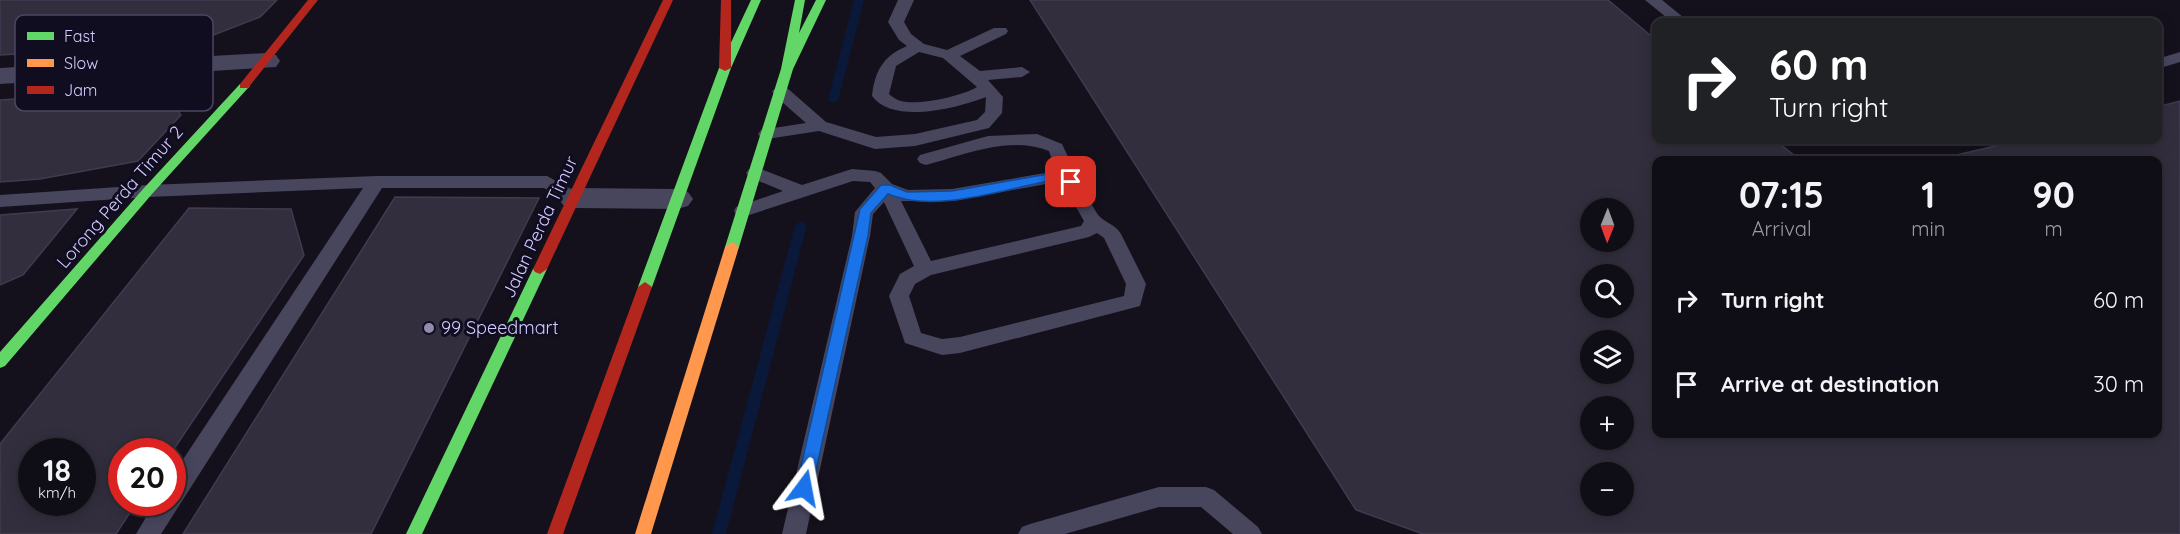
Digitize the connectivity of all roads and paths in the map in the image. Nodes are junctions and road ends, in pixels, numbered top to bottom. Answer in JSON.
{"nodes":[{"id":1,"x":313,"y":0,"type":"edge"},
{"id":2,"x":668,"y":0,"type":"edge"},
{"id":3,"x":726,"y":0,"type":"edge"},
{"id":4,"x":756,"y":0,"type":"edge"},
{"id":5,"x":800,"y":0,"type":"edge"},
{"id":6,"x":821,"y":0,"type":"edge"},
{"id":7,"x":906,"y":0,"type":"edge"},
{"id":8,"x":1653,"y":0,"type":"edge"},
{"id":9,"x":1676,"y":18,"type":"edge"},
{"id":10,"x":1000,"y":31,"type":"dead end"},
{"id":11,"x":918,"y":47,"type":"junction"},
{"id":12,"x":948,"y":55,"type":"junction"},
{"id":13,"x":2180,"y":57,"type":"edge"},
{"id":14,"x":266,"y":61,"type":"junction"},
{"id":15,"x":2162,"y":62,"type":"edge"},
{"id":16,"x":213,"y":64,"type":"edge"},
{"id":17,"x":725,"y":68,"type":"junction"},
{"id":18,"x":787,"y":69,"type":"junction"},
{"id":19,"x":1022,"y":72,"type":"dead end"},
{"id":20,"x":15,"y":75,"type":"edge"},
{"id":21,"x":0,"y":76,"type":"edge"},
{"id":22,"x":981,"y":83,"type":"junction"},
{"id":23,"x":780,"y":91,"type":"junction"},
{"id":24,"x":820,"y":126,"type":"junction"},
{"id":25,"x":767,"y":134,"type":"junction"},
{"id":26,"x":926,"y":159,"type":"dead end"},
{"id":27,"x":755,"y":173,"type":"junction"},
{"id":28,"x":1059,"y":176,"type":"junction"},
{"id":29,"x":377,"y":182,"type":"junction"},
{"id":30,"x":886,"y":188,"type":"junction"},
{"id":31,"x":148,"y":191,"type":"junction"},
{"id":32,"x":800,"y":191,"type":"junction"},
{"id":33,"x":574,"y":198,"type":"junction"},
{"id":34,"x":677,"y":199,"type":"junction"},
{"id":35,"x":0,"y":201,"type":"edge"},
{"id":36,"x":743,"y":211,"type":"junction"},
{"id":37,"x":1093,"y":221,"type":"junction"},
{"id":38,"x":925,"y":269,"type":"junction"},
{"id":39,"x":3,"y":355,"type":"edge"},
{"id":40,"x":186,"y":475,"type":"edge"},
{"id":41,"x":159,"y":516,"type":"edge"},
{"id":42,"x":148,"y":534,"type":"edge"},
{"id":43,"x":414,"y":534,"type":"edge"},
{"id":44,"x":555,"y":534,"type":"edge"},
{"id":45,"x":643,"y":534,"type":"edge"},
{"id":46,"x":794,"y":534,"type":"edge"},
{"id":47,"x":1030,"y":534,"type":"edge"},
{"id":48,"x":1250,"y":534,"type":"edge"}],
"edges":[{"from":1,"to":14,"type":"street","name":"Lorong Perda Timur 2"},
{"from":2,"to":33,"type":"street","name":"Jalan Perda Timur"},
{"from":3,"to":17,"type":"street"},
{"from":4,"to":17,"type":"street"},
{"from":5,"to":18,"type":"street"},
{"from":6,"to":18,"type":"street"},
{"from":7,"to":11,"type":"lane"},
{"from":8,"to":9,"type":"lane"},
{"from":10,"to":12,"type":"lane"},
{"from":11,"to":12,"type":"lane"},
{"from":11,"to":22,"type":"lane"},
{"from":12,"to":22,"type":"lane"},
{"from":13,"to":15,"type":"lane"},
{"from":14,"to":16,"type":"street"},
{"from":14,"to":31,"type":"street","name":"Lorong Perda Timur 2"},
{"from":17,"to":34,"type":"street"},
{"from":18,"to":23,"type":"street"},
{"from":19,"to":22,"type":"lane"},
{"from":20,"to":21,"type":"street"},
{"from":22,"to":24,"type":"lane"},
{"from":23,"to":24,"type":"lane"},
{"from":23,"to":25,"type":"street"},
{"from":24,"to":25,"type":"lane"},
{"from":25,"to":27,"type":"street"},
{"from":26,"to":28,"type":"lane"},
{"from":27,"to":32,"type":"lane"},
{"from":27,"to":36,"type":"street"},
{"from":28,"to":30,"type":"lane"},
{"from":28,"to":37,"type":"lane"},
{"from":29,"to":31,"type":"lane"},
{"from":29,"to":33,"type":"lane"},
{"from":29,"to":40,"type":"lane"},
{"from":30,"to":32,"type":"lane"},
{"from":30,"to":38,"type":"lane"},
{"from":30,"to":46,"type":"lane"},
{"from":31,"to":35,"type":"lane"},
{"from":31,"to":39,"type":"street","name":"Lorong Perda Timur 2"},
{"from":32,"to":36,"type":"lane"},
{"from":33,"to":34,"type":"street"},
{"from":33,"to":43,"type":"street","name":"Jalan Perda Timur"},
{"from":34,"to":44,"type":"street"},
{"from":36,"to":45,"type":"street"},
{"from":37,"to":38,"type":"lane"},
{"from":37,"to":38,"type":"lane"},
{"from":41,"to":42,"type":"lane"},
{"from":47,"to":48,"type":"lane"}]}
